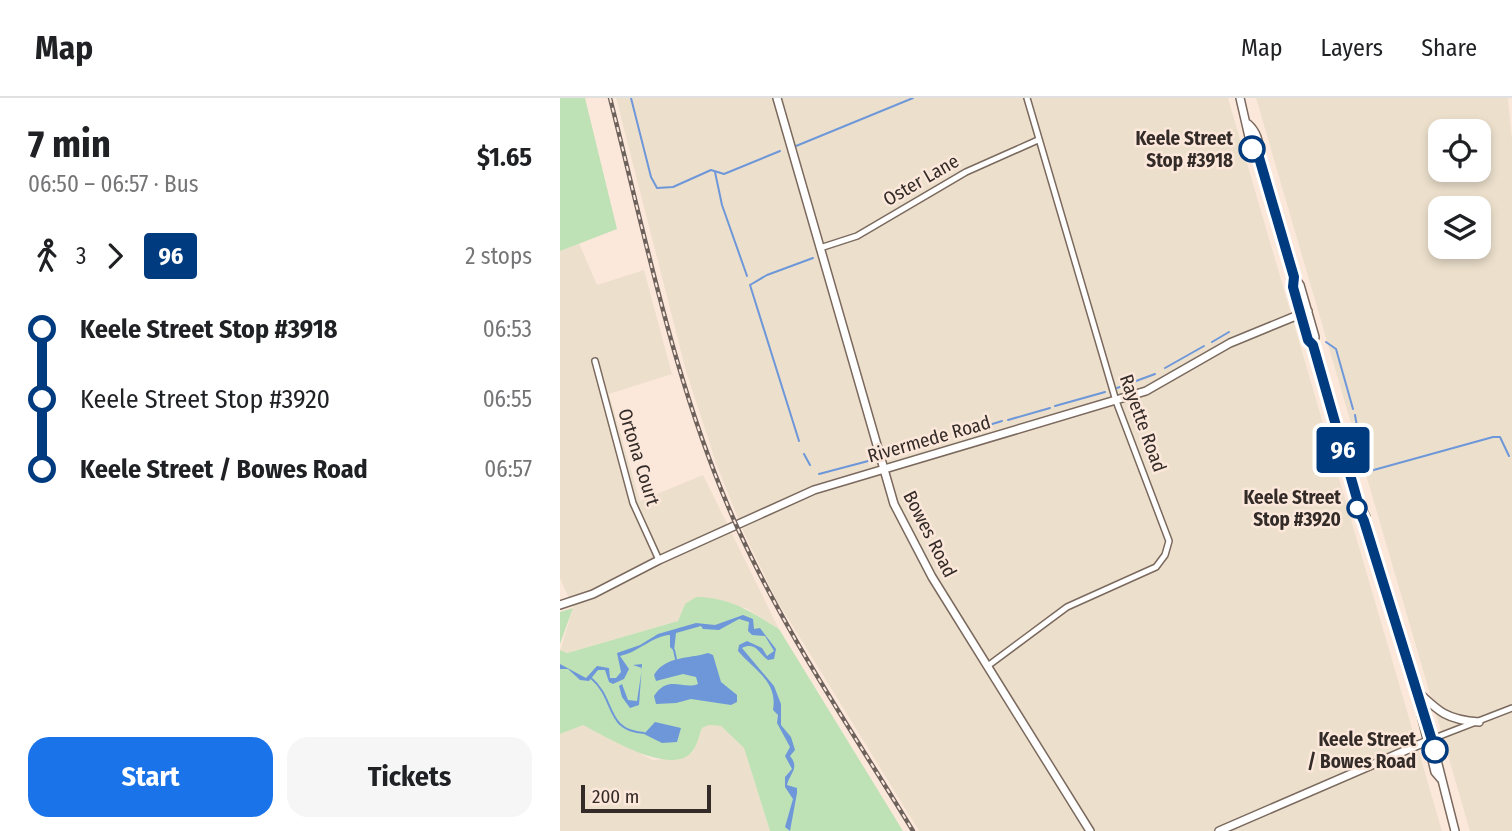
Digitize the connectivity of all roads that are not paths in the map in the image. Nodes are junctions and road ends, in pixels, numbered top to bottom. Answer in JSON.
{"nodes":[{"id":1,"x":777,"y":98,"type":"edge"},
{"id":2,"x":1027,"y":98,"type":"edge"},
{"id":3,"x":1240,"y":98,"type":"edge"},
{"id":4,"x":1038,"y":140,"type":"junction"},
{"id":5,"x":820,"y":248,"type":"junction"},
{"id":6,"x":1305,"y":312,"type":"junction"},
{"id":7,"x":595,"y":361,"type":"dead end"},
{"id":8,"x":1116,"y":401,"type":"junction"},
{"id":9,"x":883,"y":468,"type":"junction"},
{"id":10,"x":659,"y":560,"type":"junction"},
{"id":11,"x":560,"y":605,"type":"edge"},
{"id":12,"x":989,"y":666,"type":"junction"},
{"id":13,"x":1415,"y":689,"type":"junction"},
{"id":14,"x":1512,"y":708,"type":"edge"},
{"id":15,"x":1479,"y":722,"type":"junction"},
{"id":16,"x":1429,"y":740,"type":"junction"},
{"id":17,"x":1090,"y":831,"type":"edge"},
{"id":18,"x":1219,"y":831,"type":"edge"},
{"id":19,"x":1455,"y":831,"type":"edge"}],
"edges":[{"from":1,"to":5,"type":"street","name":"Bowes Road"},
{"from":2,"to":4,"type":"street","name":"Rayette Road"},
{"from":3,"to":6,"type":"street"},
{"from":4,"to":5,"type":"street","name":"Oster Lane"},
{"from":4,"to":8,"type":"street","name":"Rayette Road"},
{"from":5,"to":9,"type":"street","name":"Bowes Road"},
{"from":6,"to":8,"type":"street","name":"Rivermede Road"},
{"from":6,"to":13,"type":"street"},
{"from":7,"to":10,"type":"street","name":"Ortona Court"},
{"from":8,"to":9,"type":"street","name":"Rivermede Road"},
{"from":8,"to":12,"type":"street","name":"Rayette Road"},
{"from":9,"to":10,"type":"street","name":"Rivermede Road"},
{"from":9,"to":12,"type":"street","name":"Bowes Road"},
{"from":10,"to":11,"type":"street","name":"Rivermede Road"},
{"from":12,"to":17,"type":"street","name":"Bowes Road"},
{"from":13,"to":15,"type":"street"},
{"from":13,"to":16,"type":"street"},
{"from":14,"to":15,"type":"street"},
{"from":15,"to":16,"type":"street"},
{"from":16,"to":18,"type":"street"},
{"from":16,"to":19,"type":"street"}]}
